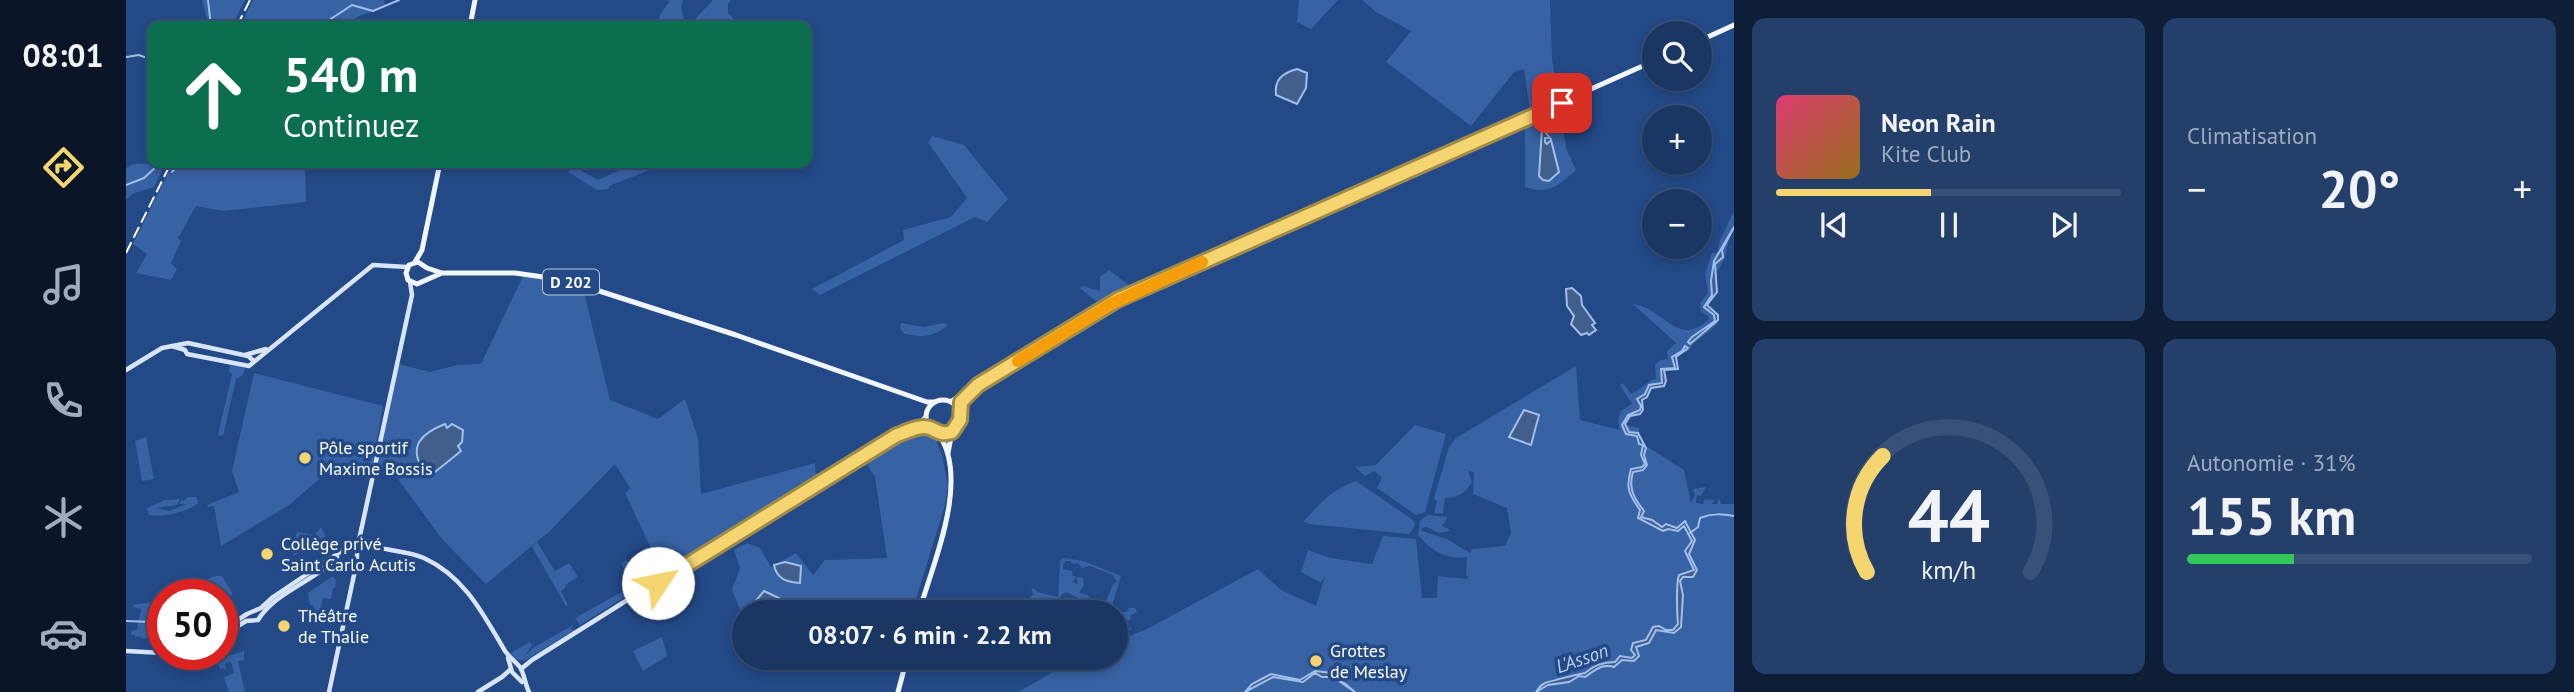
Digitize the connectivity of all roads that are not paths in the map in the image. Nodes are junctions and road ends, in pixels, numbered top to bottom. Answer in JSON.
{"nodes":[{"id":1,"x":475,"y":0,"type":"edge"},
{"id":2,"x":471,"y":21,"type":"edge"},
{"id":3,"x":1734,"y":25,"type":"edge"},
{"id":4,"x":1712,"y":35,"type":"edge"},
{"id":5,"x":1642,"y":66,"type":"edge"},
{"id":6,"x":439,"y":168,"type":"edge"},
{"id":7,"x":422,"y":250,"type":"junction"},
{"id":8,"x":415,"y":262,"type":"junction"},
{"id":9,"x":390,"y":266,"type":"junction"},
{"id":10,"x":407,"y":267,"type":"junction"},
{"id":11,"x":425,"y":267,"type":"junction"},
{"id":12,"x":442,"y":273,"type":"junction"},
{"id":13,"x":406,"y":276,"type":"junction"},
{"id":14,"x":426,"y":278,"type":"junction"},
{"id":15,"x":410,"y":282,"type":"junction"},
{"id":16,"x":420,"y":284,"type":"junction"},
{"id":17,"x":412,"y":295,"type":"junction"},
{"id":18,"x":186,"y":347,"type":"junction"},
{"id":19,"x":270,"y":348,"type":"junction"},
{"id":20,"x":245,"y":355,"type":"junction"},
{"id":21,"x":254,"y":361,"type":"junction"},
{"id":22,"x":126,"y":370,"type":"edge"},
{"id":23,"x":978,"y":385,"type":"junction"},
{"id":24,"x":914,"y":398,"type":"junction"},
{"id":25,"x":952,"y":401,"type":"junction"},
{"id":26,"x":934,"y":402,"type":"junction"},
{"id":27,"x":959,"y":410,"type":"junction"},
{"id":28,"x":927,"y":413,"type":"junction"},
{"id":29,"x":930,"y":428,"type":"junction"},
{"id":30,"x":952,"y":432,"type":"junction"},
{"id":31,"x":938,"y":433,"type":"junction"},
{"id":32,"x":897,"y":435,"type":"junction"},
{"id":33,"x":948,"y":459,"type":"junction"},
{"id":34,"x":360,"y":545,"type":"junction"},
{"id":35,"x":357,"y":558,"type":"junction"},
{"id":36,"x":335,"y":559,"type":"junction"},
{"id":37,"x":673,"y":573,"type":"junction"},
{"id":38,"x":656,"y":579,"type":"junction"},
{"id":39,"x":658,"y":585,"type":"junction"},
{"id":40,"x":644,"y":586,"type":"junction"},
{"id":41,"x":648,"y":591,"type":"junction"},
{"id":42,"x":629,"y":599,"type":"junction"},
{"id":43,"x":922,"y":600,"type":"edge"},
{"id":44,"x":256,"y":613,"type":"junction"},
{"id":45,"x":252,"y":620,"type":"junction"},
{"id":46,"x":238,"y":622,"type":"edge"},
{"id":47,"x":238,"y":626,"type":"edge"},
{"id":48,"x":126,"y":652,"type":"edge"},
{"id":49,"x":147,"y":653,"type":"edge"},
{"id":50,"x":516,"y":669,"type":"junction"},
{"id":51,"x":904,"y":670,"type":"edge"},
{"id":52,"x":329,"y":692,"type":"edge"},
{"id":53,"x":478,"y":692,"type":"edge"},
{"id":54,"x":529,"y":692,"type":"edge"},
{"id":55,"x":898,"y":692,"type":"edge"}],
"edges":[{"from":1,"to":2,"type":"main road"},
{"from":3,"to":4,"type":"main road"},
{"from":5,"to":23,"type":"main road"},
{"from":6,"to":7,"type":"main road"},
{"from":7,"to":8,"type":"main road"},
{"from":7,"to":11,"type":"main road"},
{"from":8,"to":10,"type":"main road"},
{"from":8,"to":11,"type":"main road"},
{"from":9,"to":10,"type":"main road"},
{"from":9,"to":13,"type":"main road"},
{"from":9,"to":19,"type":"main road"},
{"from":10,"to":13,"type":"main road"},
{"from":11,"to":12,"type":"main road","number":"D 202"},
{"from":11,"to":14,"type":"main road"},
{"from":12,"to":14,"type":"main road","number":"D 202"},
{"from":12,"to":24,"type":"main road","number":"D 202"},
{"from":13,"to":15,"type":"main road"},
{"from":14,"to":16,"type":"main road"},
{"from":15,"to":16,"type":"main road"},
{"from":15,"to":17,"type":"main road"},
{"from":16,"to":17,"type":"main road"},
{"from":17,"to":34,"type":"main road"},
{"from":18,"to":20,"type":"main road"},
{"from":18,"to":21,"type":"main road"},
{"from":18,"to":22,"type":"main road"},
{"from":19,"to":20,"type":"main road"},
{"from":19,"to":21,"type":"main road"},
{"from":20,"to":21,"type":"main road"},
{"from":23,"to":25,"type":"main road"},
{"from":23,"to":27,"type":"main road"},
{"from":24,"to":26,"type":"main road","number":"D 202"},
{"from":24,"to":28,"type":"main road","number":"D 202"},
{"from":25,"to":26,"type":"main road"},
{"from":25,"to":27,"type":"main road"},
{"from":26,"to":28,"type":"main road"},
{"from":27,"to":30,"type":"main road"},
{"from":28,"to":29,"type":"main road"},
{"from":28,"to":32,"type":"main road"},
{"from":29,"to":31,"type":"main road"},
{"from":29,"to":32,"type":"main road"},
{"from":30,"to":31,"type":"main road"},
{"from":30,"to":33,"type":"main road"},
{"from":31,"to":33,"type":"main road"},
{"from":32,"to":37,"type":"main road"},
{"from":33,"to":43,"type":"main road"},
{"from":34,"to":35,"type":"main road"},
{"from":34,"to":36,"type":"main road"},
{"from":34,"to":44,"type":"main road"},
{"from":34,"to":50,"type":"main road"},
{"from":35,"to":36,"type":"main road"},
{"from":35,"to":52,"type":"main road"},
{"from":36,"to":44,"type":"main road"},
{"from":37,"to":38,"type":"main road"},
{"from":37,"to":39,"type":"main road"},
{"from":38,"to":39,"type":"main road"},
{"from":38,"to":40,"type":"main road"},
{"from":39,"to":41,"type":"main road"},
{"from":40,"to":41,"type":"main road"},
{"from":40,"to":42,"type":"main road"},
{"from":41,"to":42,"type":"main road"},
{"from":42,"to":50,"type":"main road"},
{"from":44,"to":45,"type":"main road"},
{"from":44,"to":45,"type":"main road"},
{"from":44,"to":46,"type":"main road"},
{"from":45,"to":47,"type":"main road"},
{"from":48,"to":49,"type":"main road"},
{"from":50,"to":53,"type":"main road"},
{"from":50,"to":54,"type":"main road"},
{"from":51,"to":55,"type":"main road"}]}
